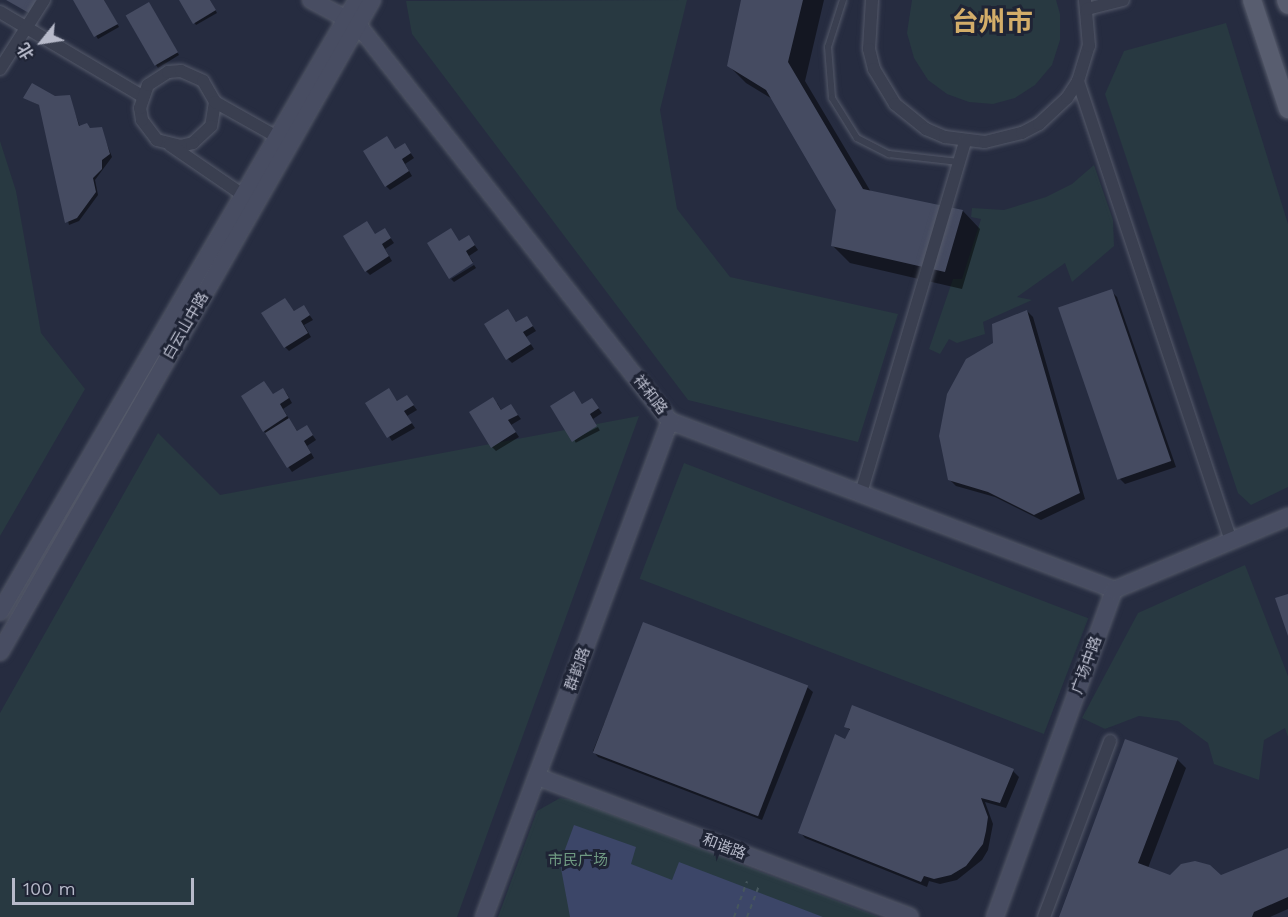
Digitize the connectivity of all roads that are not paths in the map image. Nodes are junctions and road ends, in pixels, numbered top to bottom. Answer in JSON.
{"nodes":[{"id":1,"x":44,"y":0,"type":"edge"},
{"id":2,"x":311,"y":0,"type":"edge"},
{"id":3,"x":357,"y":0,"type":"edge"},
{"id":4,"x":372,"y":0,"type":"edge"},
{"id":5,"x":843,"y":0,"type":"edge"},
{"id":6,"x":872,"y":0,"type":"edge"},
{"id":7,"x":1124,"y":0,"type":"edge"},
{"id":8,"x":1252,"y":0,"type":"edge"},
{"id":9,"x":1286,"y":0,"type":"edge"},
{"id":10,"x":1086,"y":5,"type":"edge"},
{"id":11,"x":1288,"y":5,"type":"edge"},
{"id":12,"x":0,"y":12,"type":"edge"},
{"id":13,"x":352,"y":21,"type":"junction"},
{"id":14,"x":27,"y":30,"type":"junction"},
{"id":15,"x":0,"y":69,"type":"edge"},
{"id":16,"x":1078,"y":81,"type":"junction"},
{"id":17,"x":142,"y":96,"type":"junction"},
{"id":18,"x":215,"y":102,"type":"junction"},
{"id":19,"x":1288,"y":109,"type":"edge"},
{"id":20,"x":277,"y":137,"type":"junction"},
{"id":21,"x":965,"y":141,"type":"junction"},
{"id":22,"x":169,"y":145,"type":"junction"},
{"id":23,"x":960,"y":162,"type":"junction"},
{"id":24,"x":243,"y":195,"type":"junction"},
{"id":25,"x":670,"y":421,"type":"junction"},
{"id":26,"x":861,"y":493,"type":"junction"},
{"id":27,"x":1288,"y":517,"type":"edge"},
{"id":28,"x":1231,"y":541,"type":"junction"},
{"id":29,"x":1114,"y":590,"type":"junction"},
{"id":30,"x":0,"y":612,"type":"edge"},
{"id":31,"x":0,"y":652,"type":"edge"},
{"id":32,"x":1110,"y":741,"type":"dead end"},
{"id":33,"x":538,"y":777,"type":"junction"},
{"id":34,"x":484,"y":917,"type":"edge"},
{"id":35,"x":910,"y":917,"type":"edge"},
{"id":36,"x":995,"y":917,"type":"edge"},
{"id":37,"x":1044,"y":917,"type":"edge"}],
"edges":[{"from":1,"to":14,"type":"street"},
{"from":2,"to":13,"type":"street"},
{"from":3,"to":13,"type":"street","name":"白云山中路"},
{"from":4,"to":13,"type":"street","name":"白云山中路"},
{"from":5,"to":23,"type":"lane"},
{"from":6,"to":21,"type":"street"},
{"from":7,"to":10,"type":"street"},
{"from":8,"to":19,"type":"main road"},
{"from":9,"to":11,"type":"main road"},
{"from":10,"to":16,"type":"street"},
{"from":12,"to":14,"type":"street"},
{"from":13,"to":20,"type":"street","name":"白云山中路"},
{"from":13,"to":25,"type":"street","name":"祥和路"},
{"from":13,"to":31,"type":"street","name":"白云山中路"},
{"from":14,"to":15,"type":"street"},
{"from":14,"to":17,"type":"street"},
{"from":16,"to":21,"type":"street"},
{"from":16,"to":28,"type":"street"},
{"from":17,"to":18,"type":"street"},
{"from":17,"to":22,"type":"street"},
{"from":18,"to":20,"type":"street"},
{"from":18,"to":22,"type":"street"},
{"from":20,"to":24,"type":"street","name":"白云山中路"},
{"from":21,"to":23,"type":"street"},
{"from":22,"to":24,"type":"street"},
{"from":23,"to":26,"type":"street"},
{"from":24,"to":30,"type":"street","name":"白云山中路"},
{"from":25,"to":26,"type":"street","name":"祥和路"},
{"from":25,"to":33,"type":"street","name":"群韵路"},
{"from":26,"to":29,"type":"street","name":"祥和路"},
{"from":27,"to":28,"type":"street"},
{"from":28,"to":29,"type":"street"},
{"from":29,"to":36,"type":"street","name":"广场中路"},
{"from":32,"to":37,"type":"street"},
{"from":33,"to":34,"type":"street","name":"群韵路"},
{"from":33,"to":35,"type":"street","name":"和谐路"}]}
